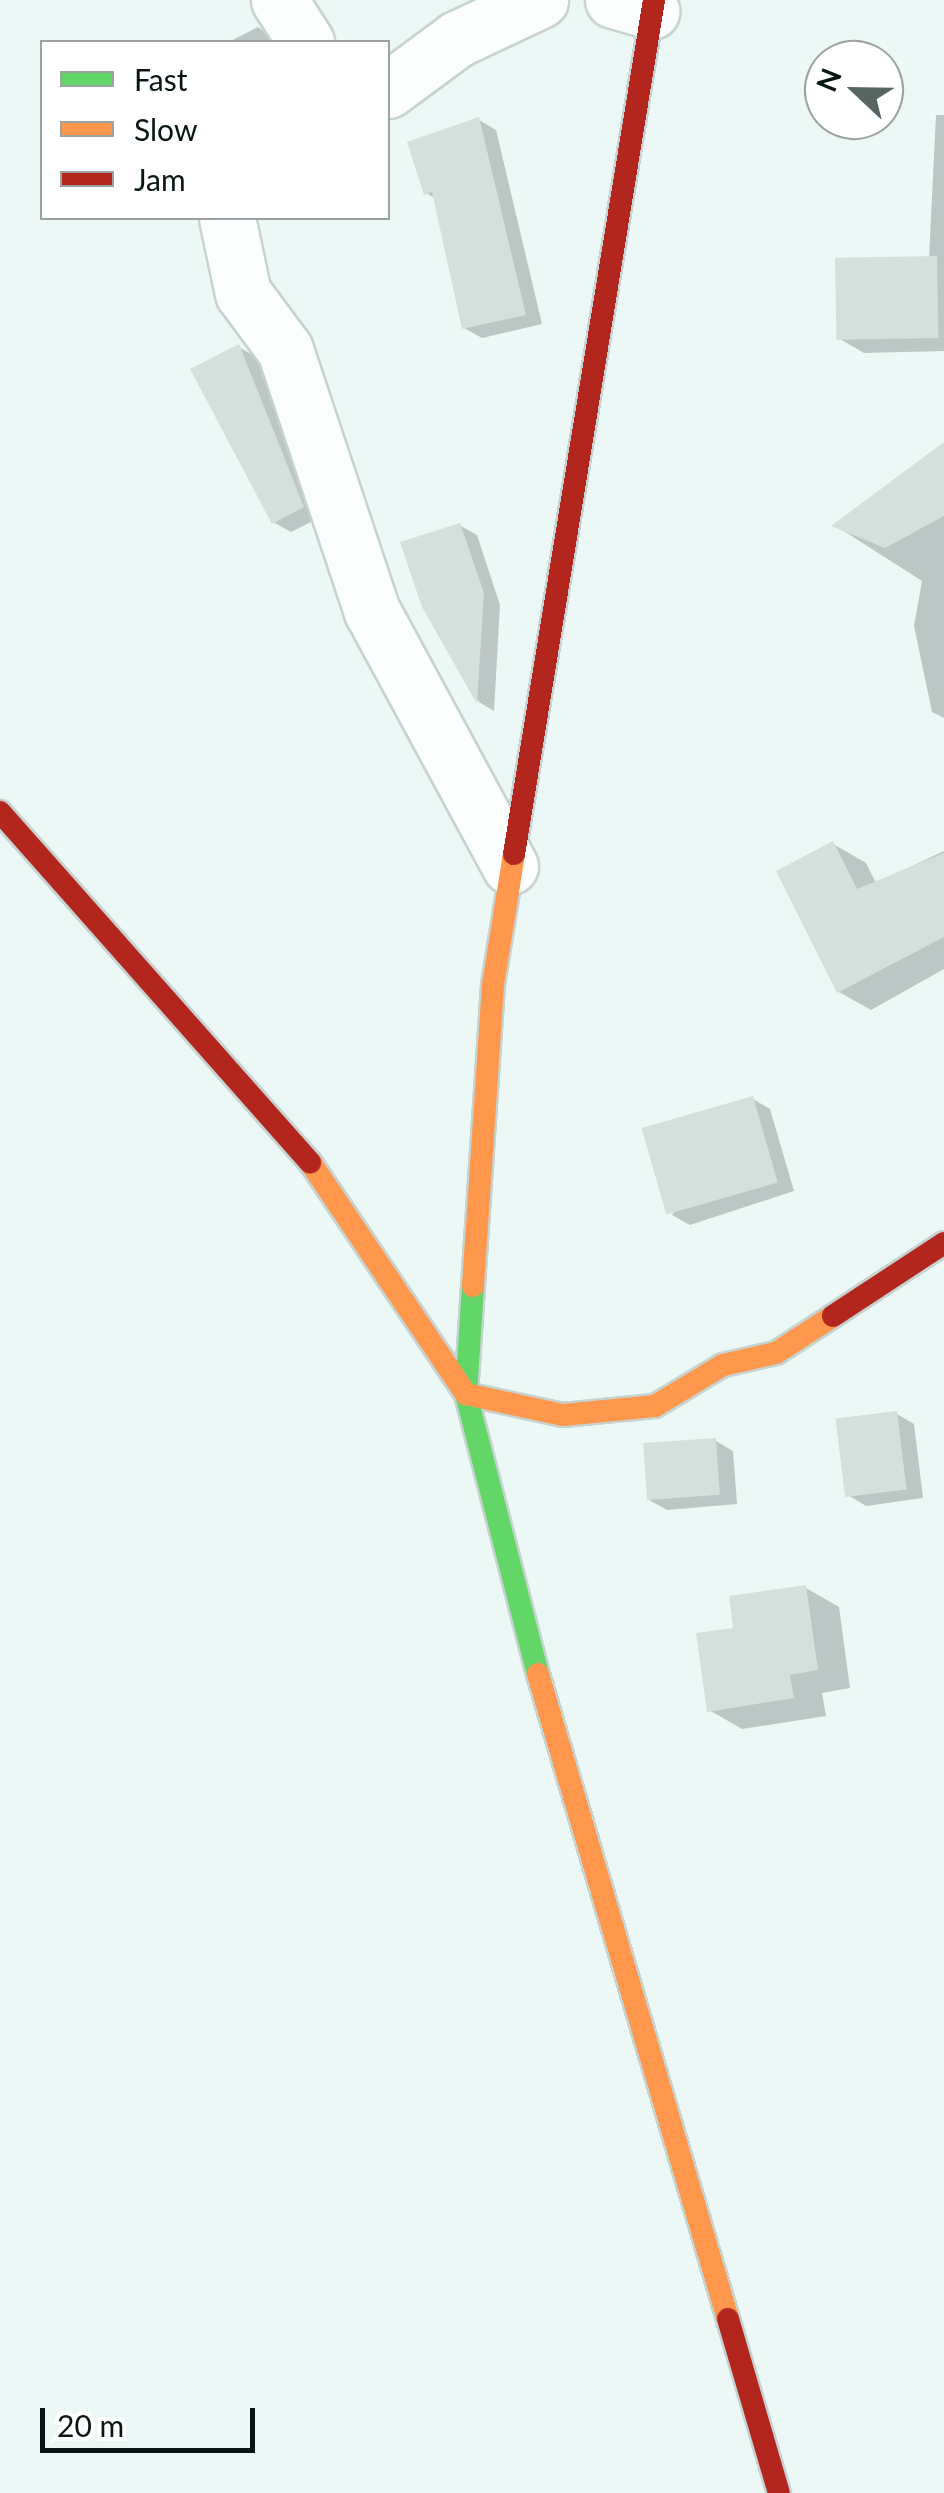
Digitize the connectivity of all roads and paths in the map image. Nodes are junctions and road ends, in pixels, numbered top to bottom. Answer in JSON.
{"nodes":[{"id":1,"x":278,"y":0,"type":"edge"},
{"id":2,"x":540,"y":0,"type":"edge"},
{"id":3,"x":639,"y":4,"type":"edge"},
{"id":4,"x":305,"y":40,"type":"edge"},
{"id":5,"x":390,"y":89,"type":"edge"},
{"id":6,"x":227,"y":220,"type":"edge"},
{"id":7,"x":0,"y":812,"type":"edge"},
{"id":8,"x":510,"y":866,"type":"junction"},
{"id":9,"x":944,"y":1243,"type":"edge"},
{"id":10,"x":466,"y":1394,"type":"junction"},
{"id":11,"x":779,"y":2493,"type":"edge"}],
"edges":[{"from":1,"to":4,"type":"street"},
{"from":2,"to":5,"type":"street"},
{"from":3,"to":8,"type":"street"},
{"from":6,"to":8,"type":"street"},
{"from":7,"to":10,"type":"street"},
{"from":8,"to":10,"type":"street"},
{"from":9,"to":10,"type":"street"},
{"from":10,"to":11,"type":"street"}]}
